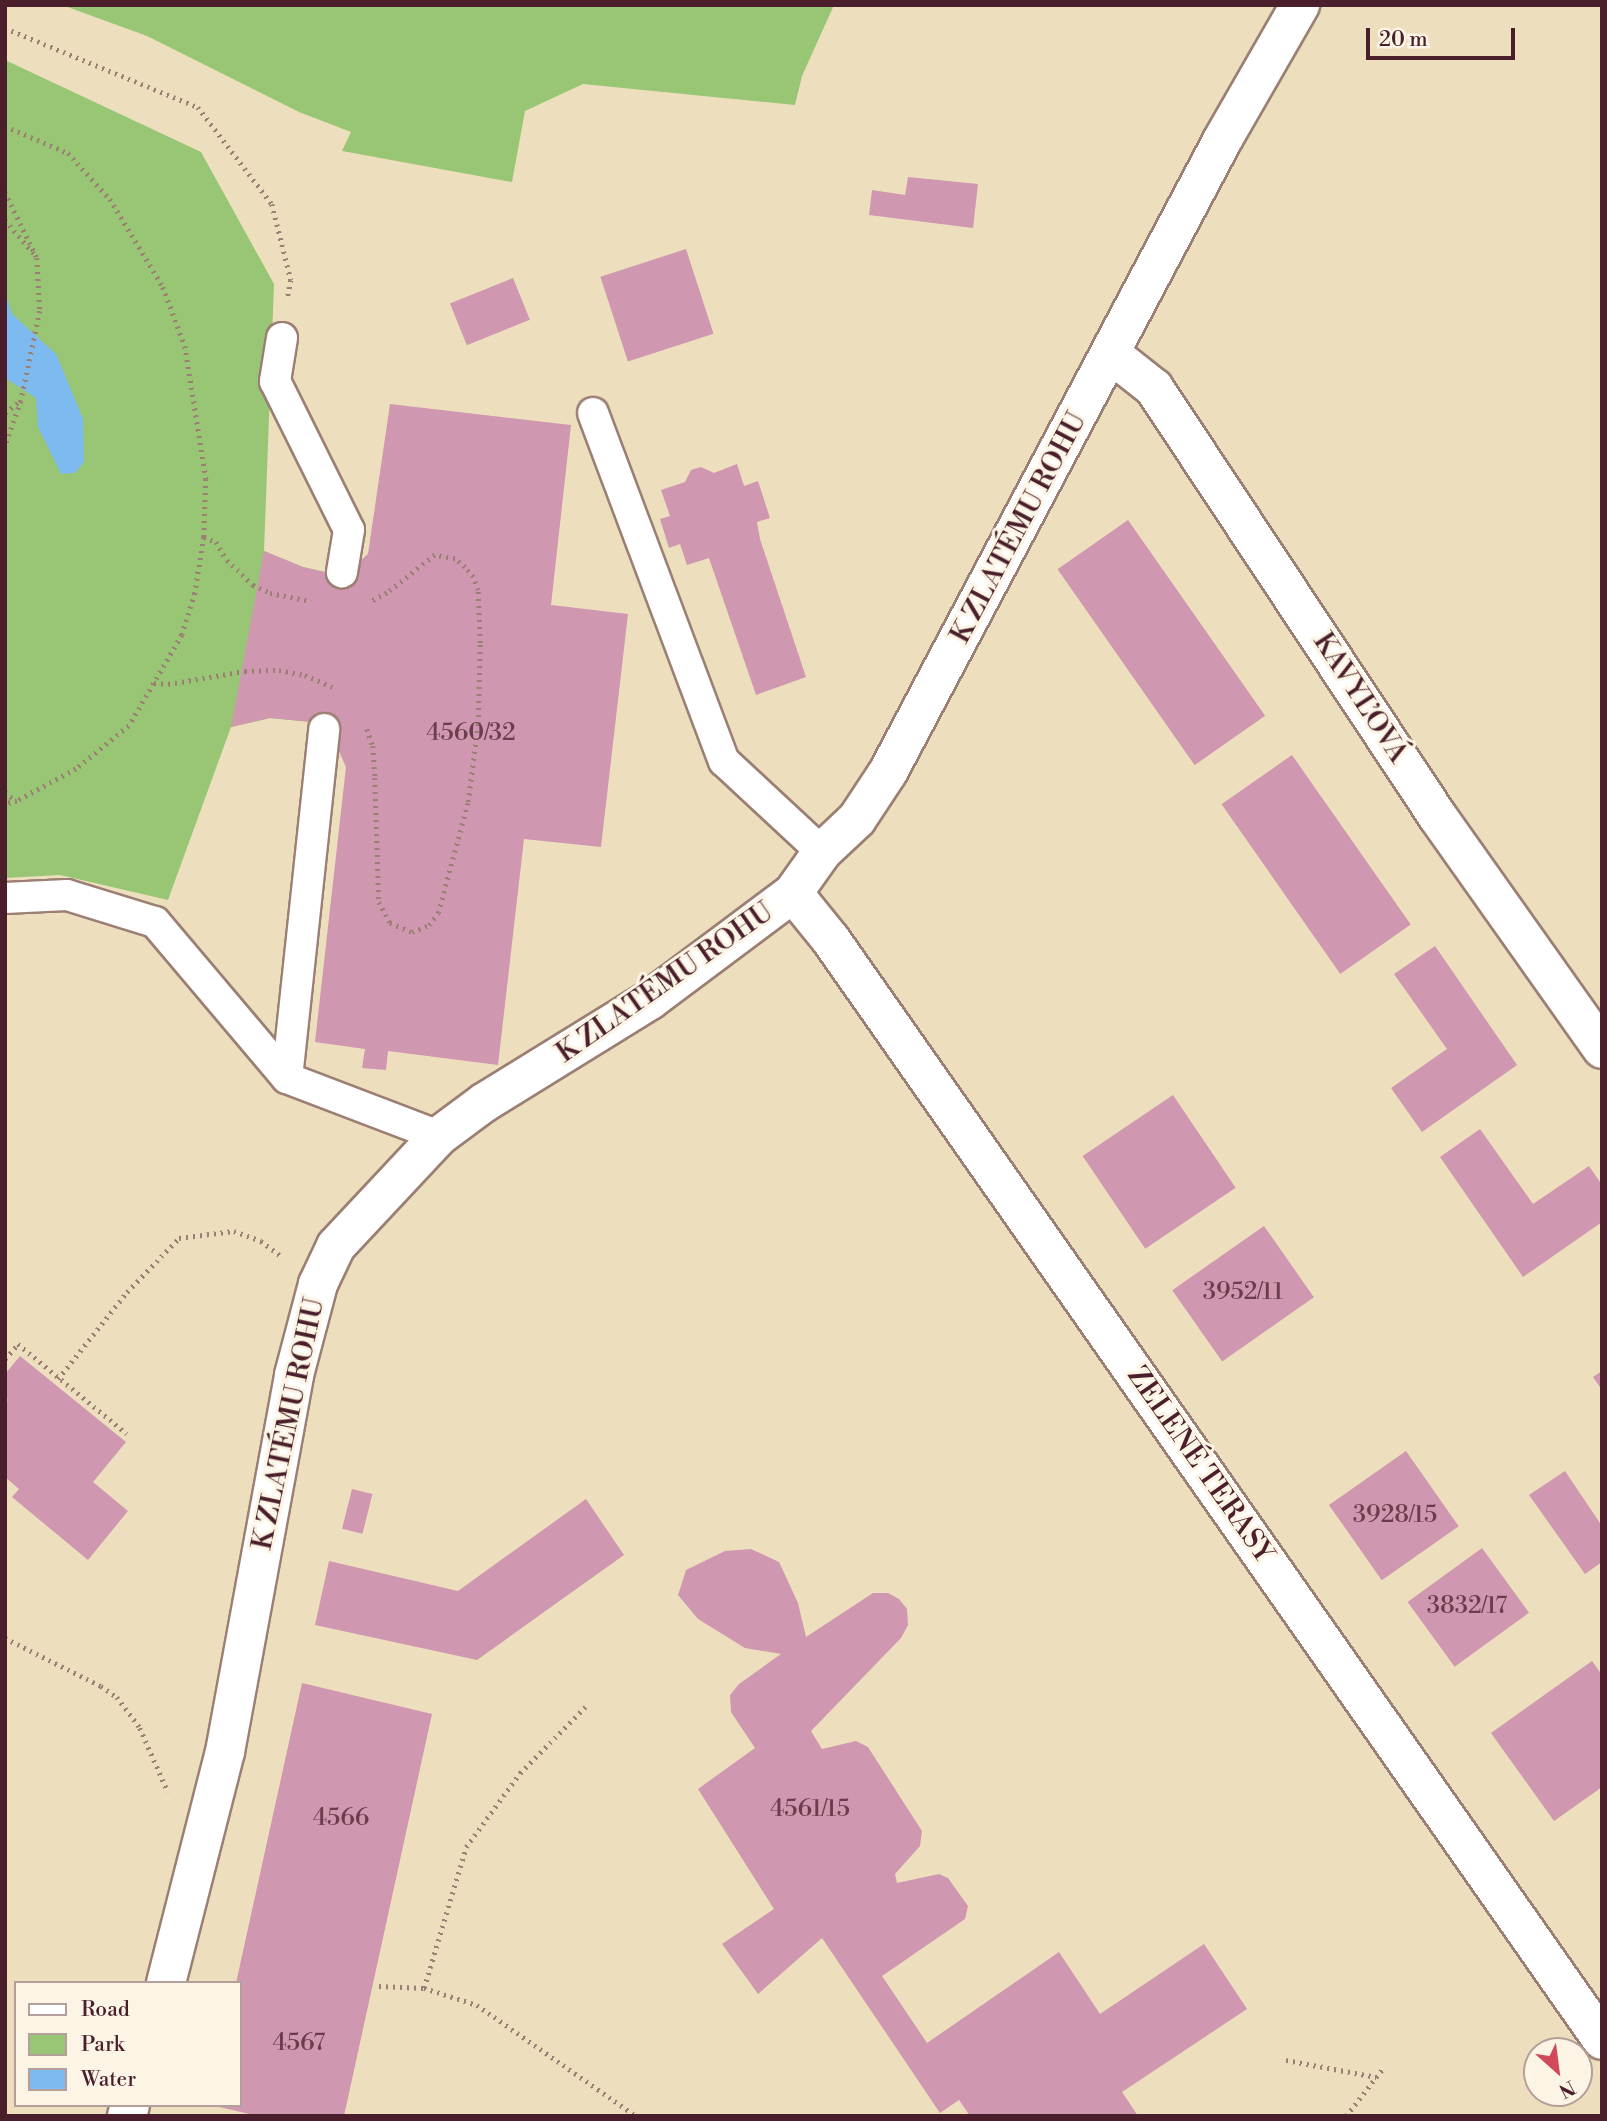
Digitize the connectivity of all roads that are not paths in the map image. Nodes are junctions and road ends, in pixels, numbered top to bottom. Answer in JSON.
{"nodes":[{"id":1,"x":1300,"y":5,"type":"edge"},
{"id":2,"x":282,"y":338,"type":"road end"},
{"id":3,"x":1111,"y":354,"type":"junction"},
{"id":4,"x":593,"y":412,"type":"dead end"},
{"id":5,"x":342,"y":572,"type":"dead end"},
{"id":6,"x":324,"y":729,"type":"dead end"},
{"id":7,"x":822,"y":852,"type":"junction"},
{"id":8,"x":793,"y":893,"type":"junction"},
{"id":9,"x":5,"y":898,"type":"edge"},
{"id":10,"x":1602,"y":1049,"type":"edge"},
{"id":11,"x":287,"y":1078,"type":"junction"},
{"id":12,"x":439,"y":1136,"type":"junction"},
{"id":13,"x":167,"y":1981,"type":"edge"},
{"id":14,"x":1602,"y":2040,"type":"edge"}],
"edges":[{"from":1,"to":3,"type":"street","name":"K ZLATÉMU ROHU"},
{"from":2,"to":5,"type":"lane"},
{"from":3,"to":7,"type":"street","name":"K ZLATÉMU ROHU"},
{"from":3,"to":10,"type":"street","name":"KAVYĽOVÁ"},
{"from":4,"to":7,"type":"lane"},
{"from":6,"to":11,"type":"lane"},
{"from":7,"to":8,"type":"street","name":"K ZLATÉMU ROHU"},
{"from":8,"to":12,"type":"street","name":"K ZLATÉMU ROHU"},
{"from":8,"to":14,"type":"street","name":"ZELENÉ TERASY"},
{"from":9,"to":11,"type":"lane"},
{"from":11,"to":12,"type":"lane"},
{"from":12,"to":13,"type":"street","name":"K ZLATÉMU ROHU"}]}
